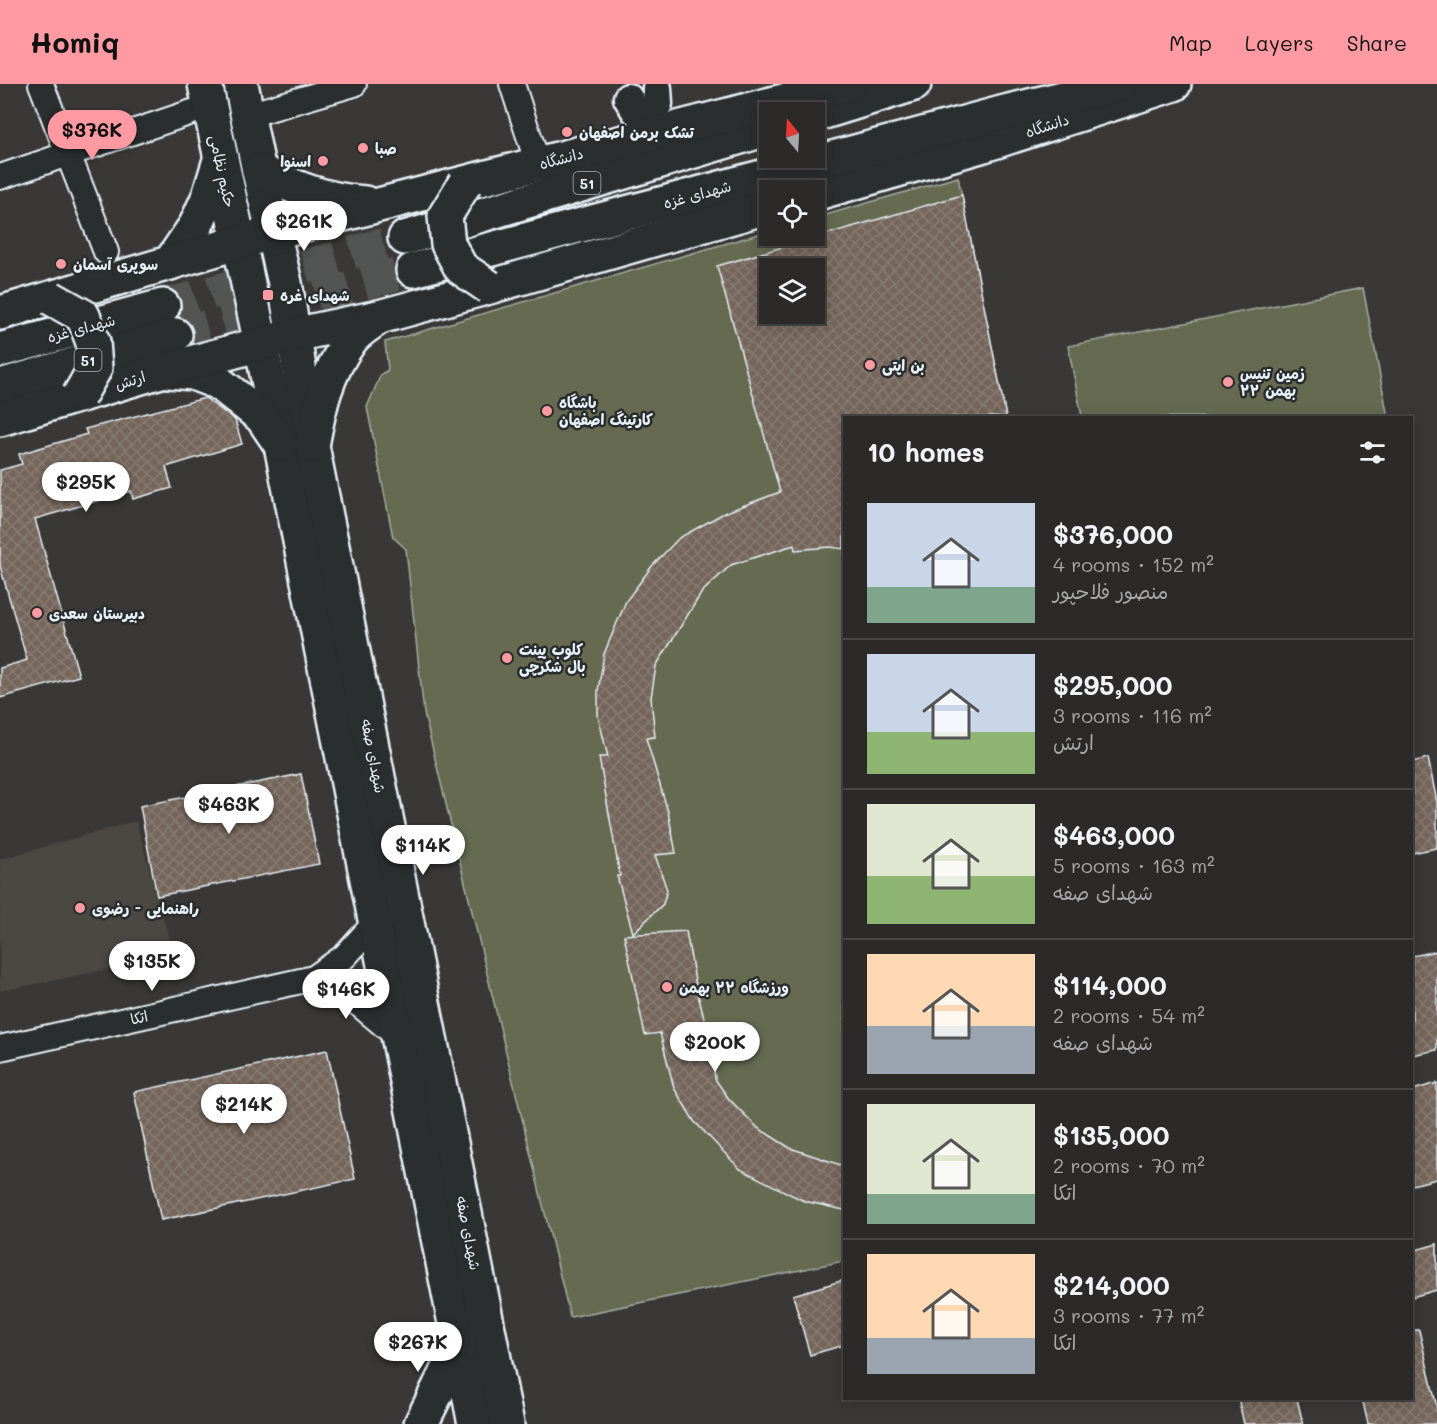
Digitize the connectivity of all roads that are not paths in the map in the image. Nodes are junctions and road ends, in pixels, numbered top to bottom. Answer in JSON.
{"nodes":[{"id":1,"x":41,"y":84,"type":"edge"},
{"id":2,"x":354,"y":84,"type":"edge"},
{"id":3,"x":512,"y":84,"type":"edge"},
{"id":4,"x":849,"y":84,"type":"edge"},
{"id":5,"x":914,"y":84,"type":"edge"},
{"id":6,"x":1121,"y":84,"type":"edge"},
{"id":7,"x":1174,"y":84,"type":"edge"},
{"id":8,"x":656,"y":86,"type":"edge"},
{"id":9,"x":628,"y":91,"type":"edge"},
{"id":10,"x":245,"y":99,"type":"edge"},
{"id":11,"x":201,"y":103,"type":"edge"},
{"id":12,"x":825,"y":111,"type":"edge"},
{"id":13,"x":685,"y":126,"type":"junction"},
{"id":14,"x":759,"y":131,"type":"edge"},
{"id":15,"x":626,"y":141,"type":"junction"},
{"id":16,"x":67,"y":154,"type":"junction"},
{"id":17,"x":220,"y":160,"type":"junction"},
{"id":18,"x":538,"y":164,"type":"junction"},
{"id":19,"x":0,"y":177,"type":"edge"},
{"id":20,"x":465,"y":183,"type":"junction"},
{"id":21,"x":825,"y":191,"type":"edge"},
{"id":22,"x":266,"y":202,"type":"junction"},
{"id":23,"x":381,"y":205,"type":"junction"},
{"id":24,"x":231,"y":208,"type":"junction"},
{"id":25,"x":759,"y":210,"type":"edge"},
{"id":26,"x":405,"y":238,"type":"tunnel mouth"},
{"id":27,"x":239,"y":242,"type":"junction"},
{"id":28,"x":106,"y":252,"type":"dead end"},
{"id":29,"x":170,"y":262,"type":"junction"},
{"id":30,"x":413,"y":270,"type":"tunnel mouth"},
{"id":31,"x":489,"y":287,"type":"junction"},
{"id":32,"x":51,"y":298,"type":"junction"},
{"id":33,"x":0,"y":313,"type":"edge"},
{"id":34,"x":379,"y":316,"type":"junction"},
{"id":35,"x":294,"y":335,"type":"junction"},
{"id":36,"x":261,"y":344,"type":"junction"},
{"id":37,"x":0,"y":350,"type":"edge"},
{"id":38,"x":161,"y":371,"type":"junction"},
{"id":39,"x":0,"y":386,"type":"edge"},
{"id":40,"x":79,"y":396,"type":"junction"},
{"id":41,"x":0,"y":419,"type":"edge"},
{"id":42,"x":297,"y":446,"type":"junction"},
{"id":43,"x":375,"y":923,"type":"junction"},
{"id":44,"x":314,"y":978,"type":"junction"},
{"id":45,"x":397,"y":1036,"type":"junction"},
{"id":46,"x":0,"y":1048,"type":"edge"},
{"id":47,"x":460,"y":1346,"type":"junction"},
{"id":48,"x":421,"y":1424,"type":"edge"},
{"id":49,"x":476,"y":1424,"type":"edge"},
{"id":50,"x":507,"y":1424,"type":"edge"}],
"edges":[{"from":1,"to":16,"type":"street"},
{"from":2,"to":10,"type":"street"},
{"from":3,"to":18,"type":"street"},
{"from":4,"to":13,"type":"main road","name":"دانشگاه"},
{"from":5,"to":12,"type":"main road"},
{"from":6,"to":30,"type":"main road","name":"شهدای غزه"},
{"from":7,"to":21,"type":"main road","name":"دانشگاه"},
{"from":8,"to":9,"type":"street"},
{"from":8,"to":13,"type":"street"},
{"from":9,"to":15,"type":"street"},
{"from":10,"to":22,"type":"main road"},
{"from":11,"to":16,"type":"street"},
{"from":11,"to":17,"type":"main road","name":"حکیم نظامی"},
{"from":13,"to":15,"type":"main road","name":"دانشگاه"},
{"from":14,"to":26,"type":"main road","number":"51"},
{"from":15,"to":18,"type":"main road","name":"دانشگاه"},
{"from":16,"to":19,"type":"street"},
{"from":16,"to":28,"type":"street"},
{"from":17,"to":24,"type":"main road","name":"حکیم نظامی"},
{"from":17,"to":29,"type":"main road"},
{"from":18,"to":20,"type":"main road","name":"دانشگاه"},
{"from":20,"to":23,"type":"main road","name":"دانشگاه"},
{"from":20,"to":31,"type":"main road","bridge":true},
{"from":22,"to":23,"type":"main road","name":"دانشگاه"},
{"from":22,"to":23,"type":"main road"},
{"from":22,"to":24,"type":"main road"},
{"from":22,"to":27,"type":"main road","name":"دانشگاه"},
{"from":22,"to":35,"type":"main road","name":"شهدای صفه"},
{"from":24,"to":27,"type":"main road","name":"حکیم نظامی"},
{"from":25,"to":31,"type":"main road"},
{"from":27,"to":29,"type":"main road"},
{"from":27,"to":36,"type":"main road","name":"حکیم نظامی"},
{"from":29,"to":32,"type":"main road"},
{"from":31,"to":34,"type":"main road"},
{"from":32,"to":33,"type":"main road"},
{"from":32,"to":40,"type":"main road","bridge":true},
{"from":34,"to":35,"type":"main road"},
{"from":34,"to":42,"type":"main road"},
{"from":35,"to":36,"type":"main road","name":"ارتش"},
{"from":35,"to":42,"type":"main road","name":"شهدای صفه"},
{"from":36,"to":38,"type":"main road","name":"ارتش"},
{"from":36,"to":42,"type":"main road","name":"شهدای صفه"},
{"from":37,"to":39,"type":"main road","name":"شهدای غزه","number":"51"},
{"from":38,"to":40,"type":"main road","name":"ارتش"},
{"from":38,"to":42,"type":"main road"},
{"from":40,"to":41,"type":"main road","name":"ارتش"},
{"from":42,"to":43,"type":"main road","name":"شهدای صفه"},
{"from":42,"to":50,"type":"main road","name":"شهدای صفه"},
{"from":43,"to":44,"type":"street"},
{"from":43,"to":45,"type":"main road","name":"شهدای صفه"},
{"from":44,"to":45,"type":"street"},
{"from":44,"to":46,"type":"street","name":"اتکا"},
{"from":45,"to":47,"type":"main road","name":"شهدای صفه"},
{"from":47,"to":48,"type":"main road"},
{"from":47,"to":49,"type":"main road","name":"شهدای صفه"}]}
